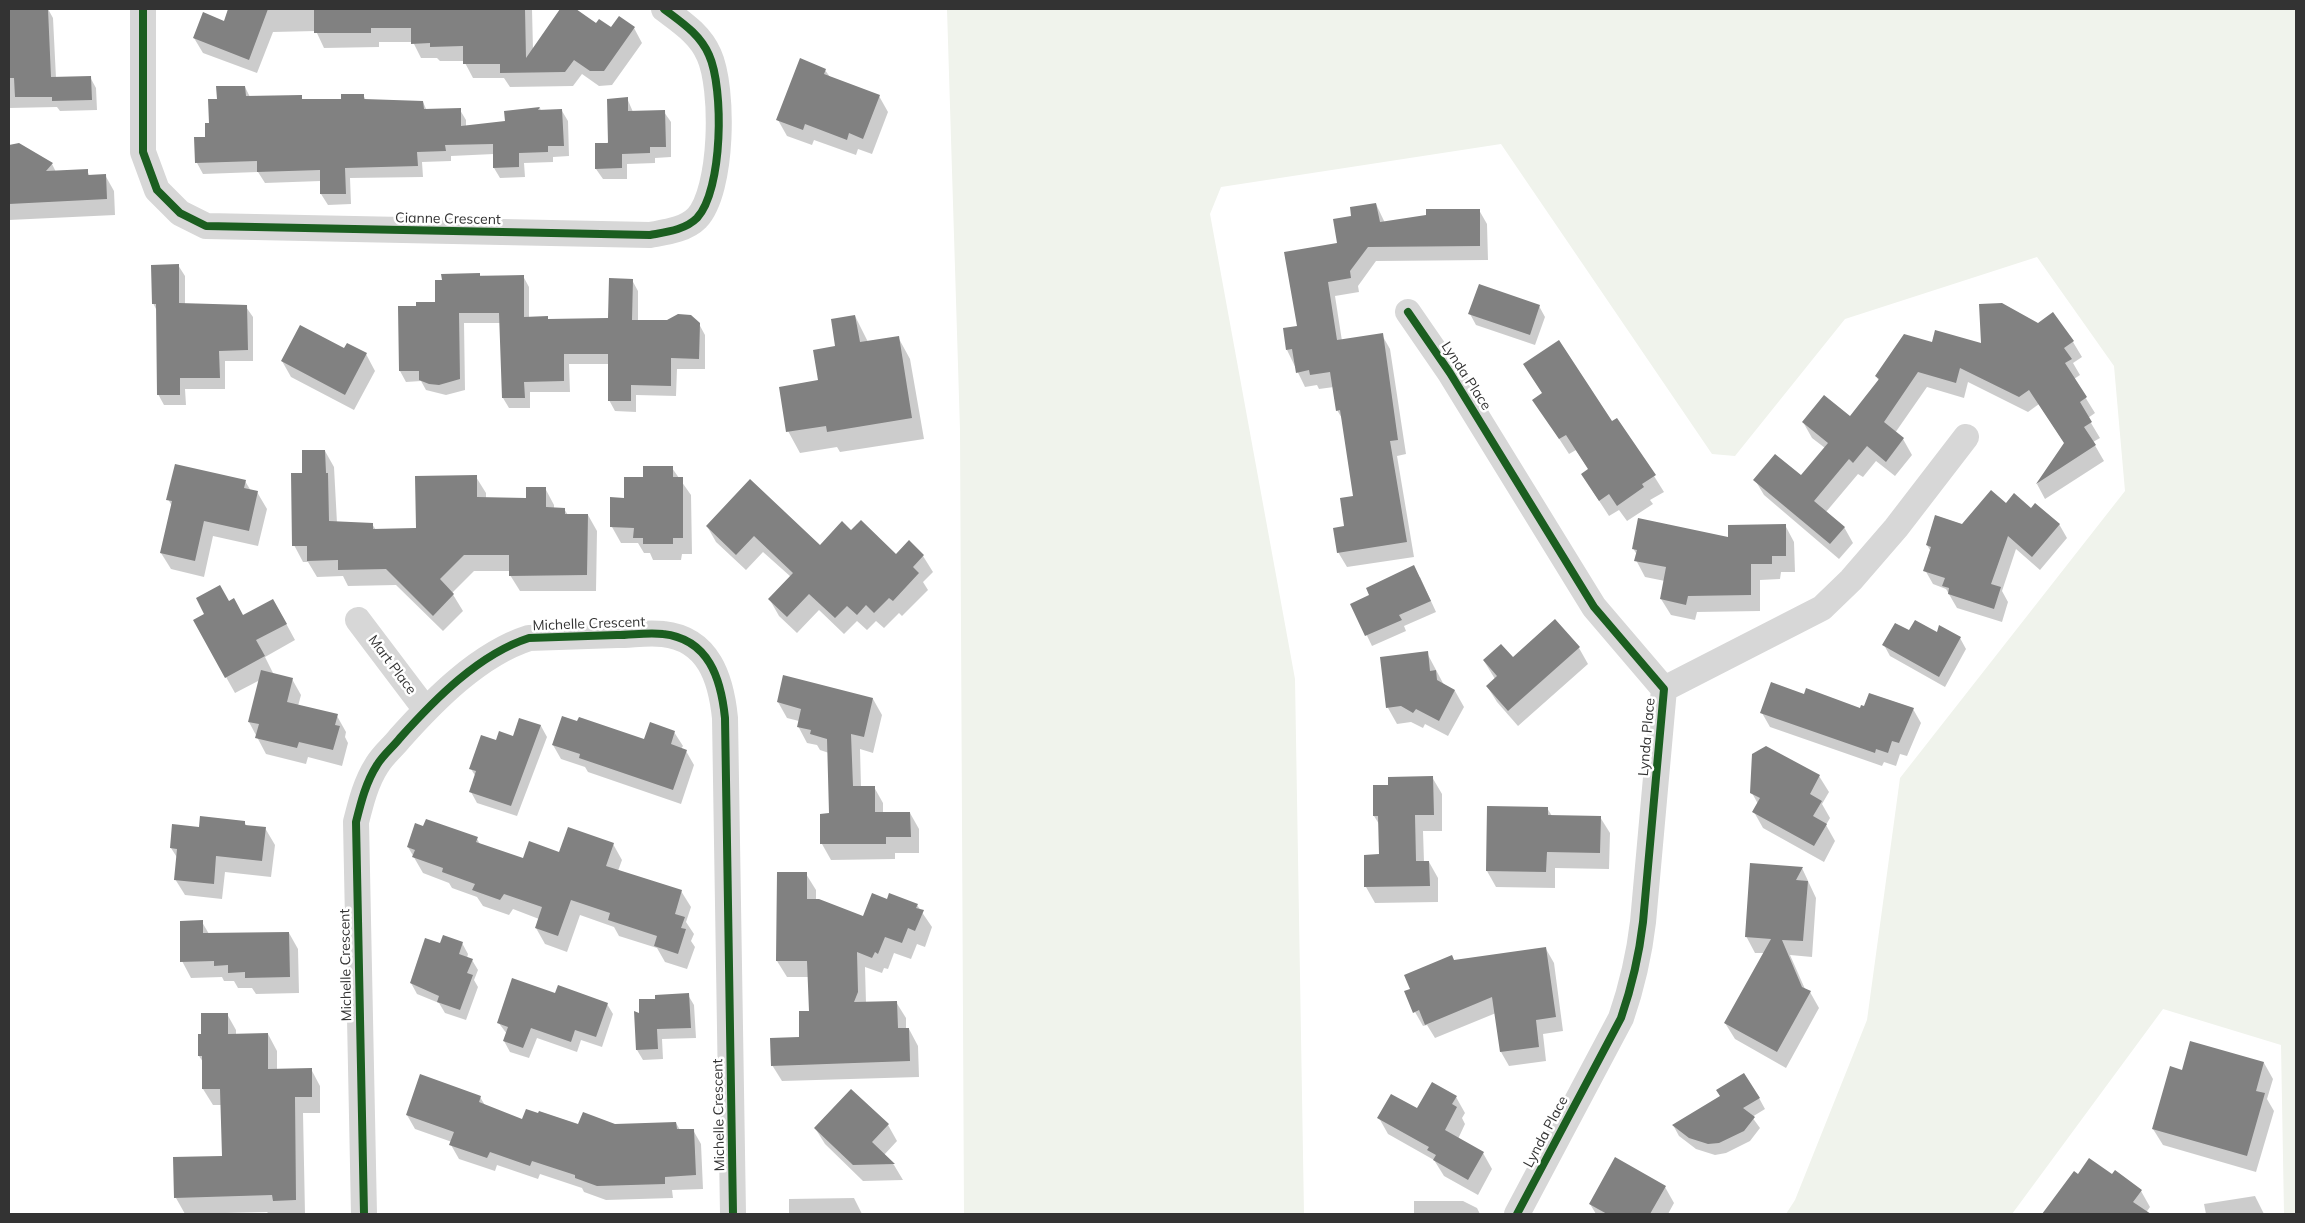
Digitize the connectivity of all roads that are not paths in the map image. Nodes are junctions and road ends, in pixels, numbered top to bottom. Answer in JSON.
{"nodes":[{"id":1,"x":143,"y":9,"type":"edge"},
{"id":2,"x":664,"y":9,"type":"edge"},
{"id":3,"x":1408,"y":312,"type":"dead end"},
{"id":4,"x":1966,"y":437,"type":"dead end"},
{"id":5,"x":358,"y":620,"type":"dead end"},
{"id":6,"x":1664,"y":689,"type":"junction"},
{"id":7,"x":426,"y":710,"type":"junction"},
{"id":8,"x":364,"y":1214,"type":"edge"},
{"id":9,"x":733,"y":1214,"type":"edge"},
{"id":10,"x":1517,"y":1214,"type":"edge"}],
"edges":[{"from":1,"to":2,"type":"street","name":"Cianne Crescent"},
{"from":3,"to":6,"type":"street","name":"Lynda Place"},
{"from":4,"to":6,"type":"street"},
{"from":5,"to":7,"type":"street","name":"Mart Place"},
{"from":6,"to":10,"type":"street","name":"Lynda Place"},
{"from":7,"to":8,"type":"street","name":"Michelle Crescent"},
{"from":7,"to":9,"type":"street","name":"Michelle Crescent"}]}
